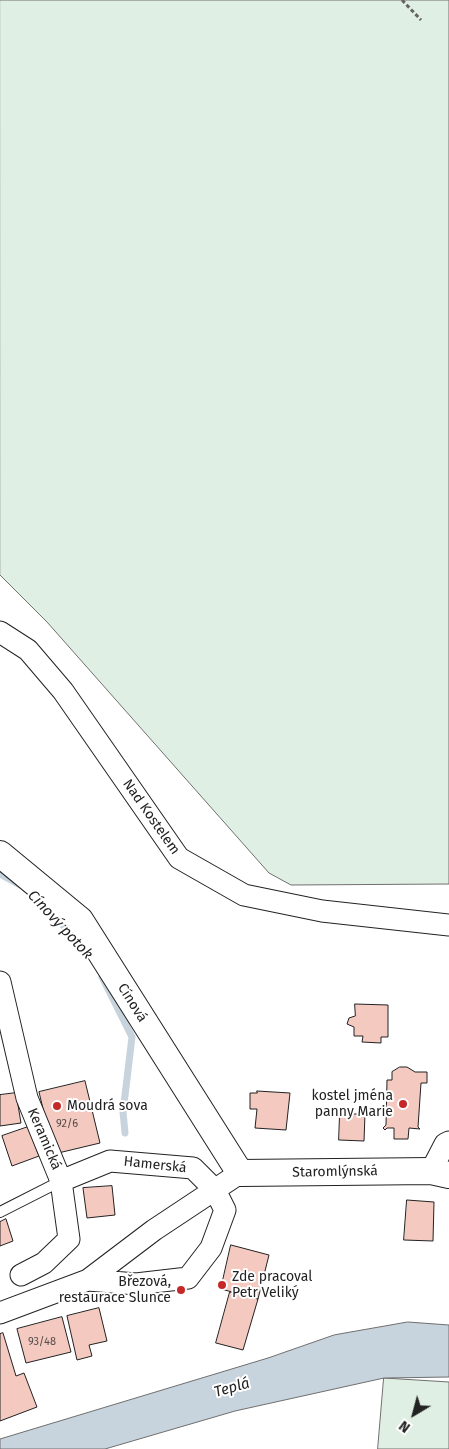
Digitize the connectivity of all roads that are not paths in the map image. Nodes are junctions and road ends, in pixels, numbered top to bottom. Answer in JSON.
{"nodes":[{"id":1,"x":0,"y":632,"type":"edge"},
{"id":2,"x":0,"y":854,"type":"edge"},
{"id":3,"x":449,"y":925,"type":"edge"},
{"id":4,"x":0,"y":982,"type":"edge"},
{"id":5,"x":449,"y":1142,"type":"edge"},
{"id":6,"x":240,"y":1173,"type":"junction"},
{"id":7,"x":440,"y":1173,"type":"edge"},
{"id":8,"x":61,"y":1181,"type":"junction"},
{"id":9,"x":215,"y":1190,"type":"junction"},
{"id":10,"x":0,"y":1212,"type":"edge"},
{"id":11,"x":21,"y":1274,"type":"dead end"},
{"id":12,"x":88,"y":1280,"type":"junction"},
{"id":13,"x":0,"y":1313,"type":"edge"}],
"edges":[{"from":1,"to":3,"type":"street","name":"Nad Kostelem"},
{"from":2,"to":6,"type":"street","name":"Cínová"},
{"from":4,"to":8,"type":"street","name":"Keramická"},
{"from":5,"to":7,"type":"street","name":"Staromlýnská"},
{"from":6,"to":7,"type":"street","name":"Staromlýnská"},
{"from":6,"to":9,"type":"street","name":"Hamerská"},
{"from":8,"to":9,"type":"street","name":"Hamerská"},
{"from":8,"to":10,"type":"lane"},
{"from":8,"to":11,"type":"street","name":"Keramická"},
{"from":9,"to":12,"type":"street","name":"Hamerská"},
{"from":9,"to":12,"type":"street","name":"Hamerská"},
{"from":12,"to":13,"type":"street","name":"Hamerská"}]}
